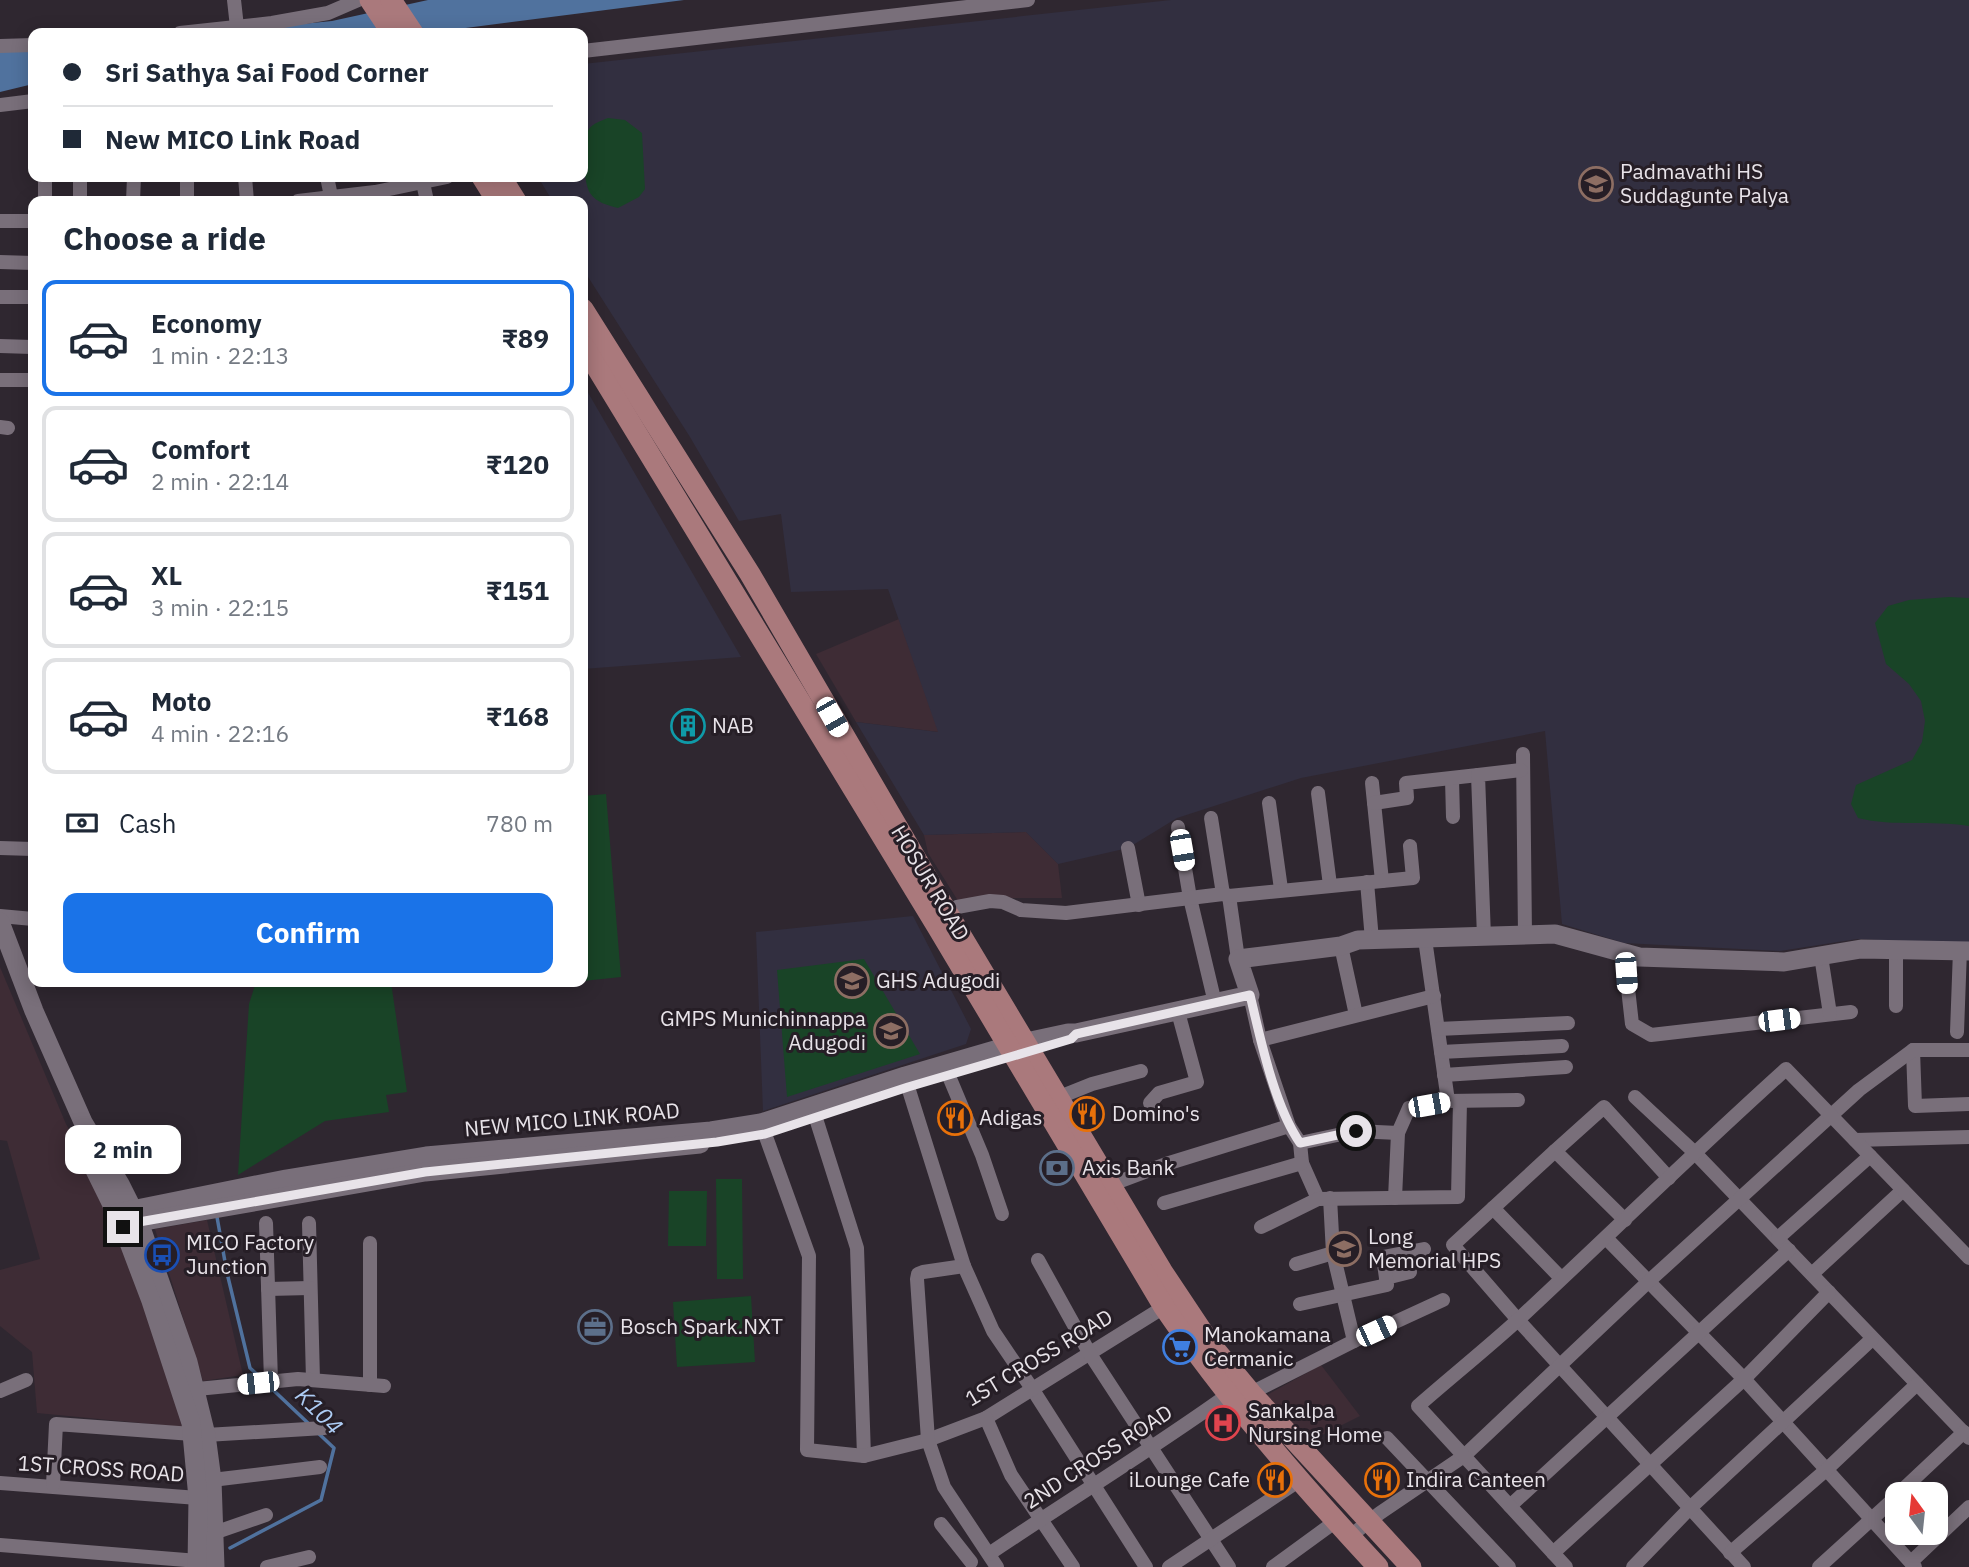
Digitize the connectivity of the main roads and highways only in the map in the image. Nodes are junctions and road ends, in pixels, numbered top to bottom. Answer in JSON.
{"nodes":[{"id":1,"x":370,"y":0,"type":"edge"},
{"id":2,"x":391,"y":0,"type":"edge"},
{"id":3,"x":389,"y":28,"type":"edge"},
{"id":4,"x":410,"y":28,"type":"edge"},
{"id":5,"x":588,"y":317,"type":"edge"},
{"id":6,"x":588,"y":353,"type":"edge"},
{"id":7,"x":1018,"y":1049,"type":"junction"},
{"id":8,"x":1375,"y":1566,"type":"edge"},
{"id":9,"x":1411,"y":1567,"type":"edge"}],
"edges":[{"from":1,"to":3,"type":"main road"},
{"from":2,"to":4,"type":"main road"},
{"from":5,"to":7,"type":"main road","name":"HOSUR ROAD"},
{"from":6,"to":7,"type":"main road","name":"HOSUR ROAD"},
{"from":7,"to":8,"type":"main road","name":"HOSUR ROAD"},
{"from":7,"to":9,"type":"main road","name":"HOSUR ROAD"}]}
